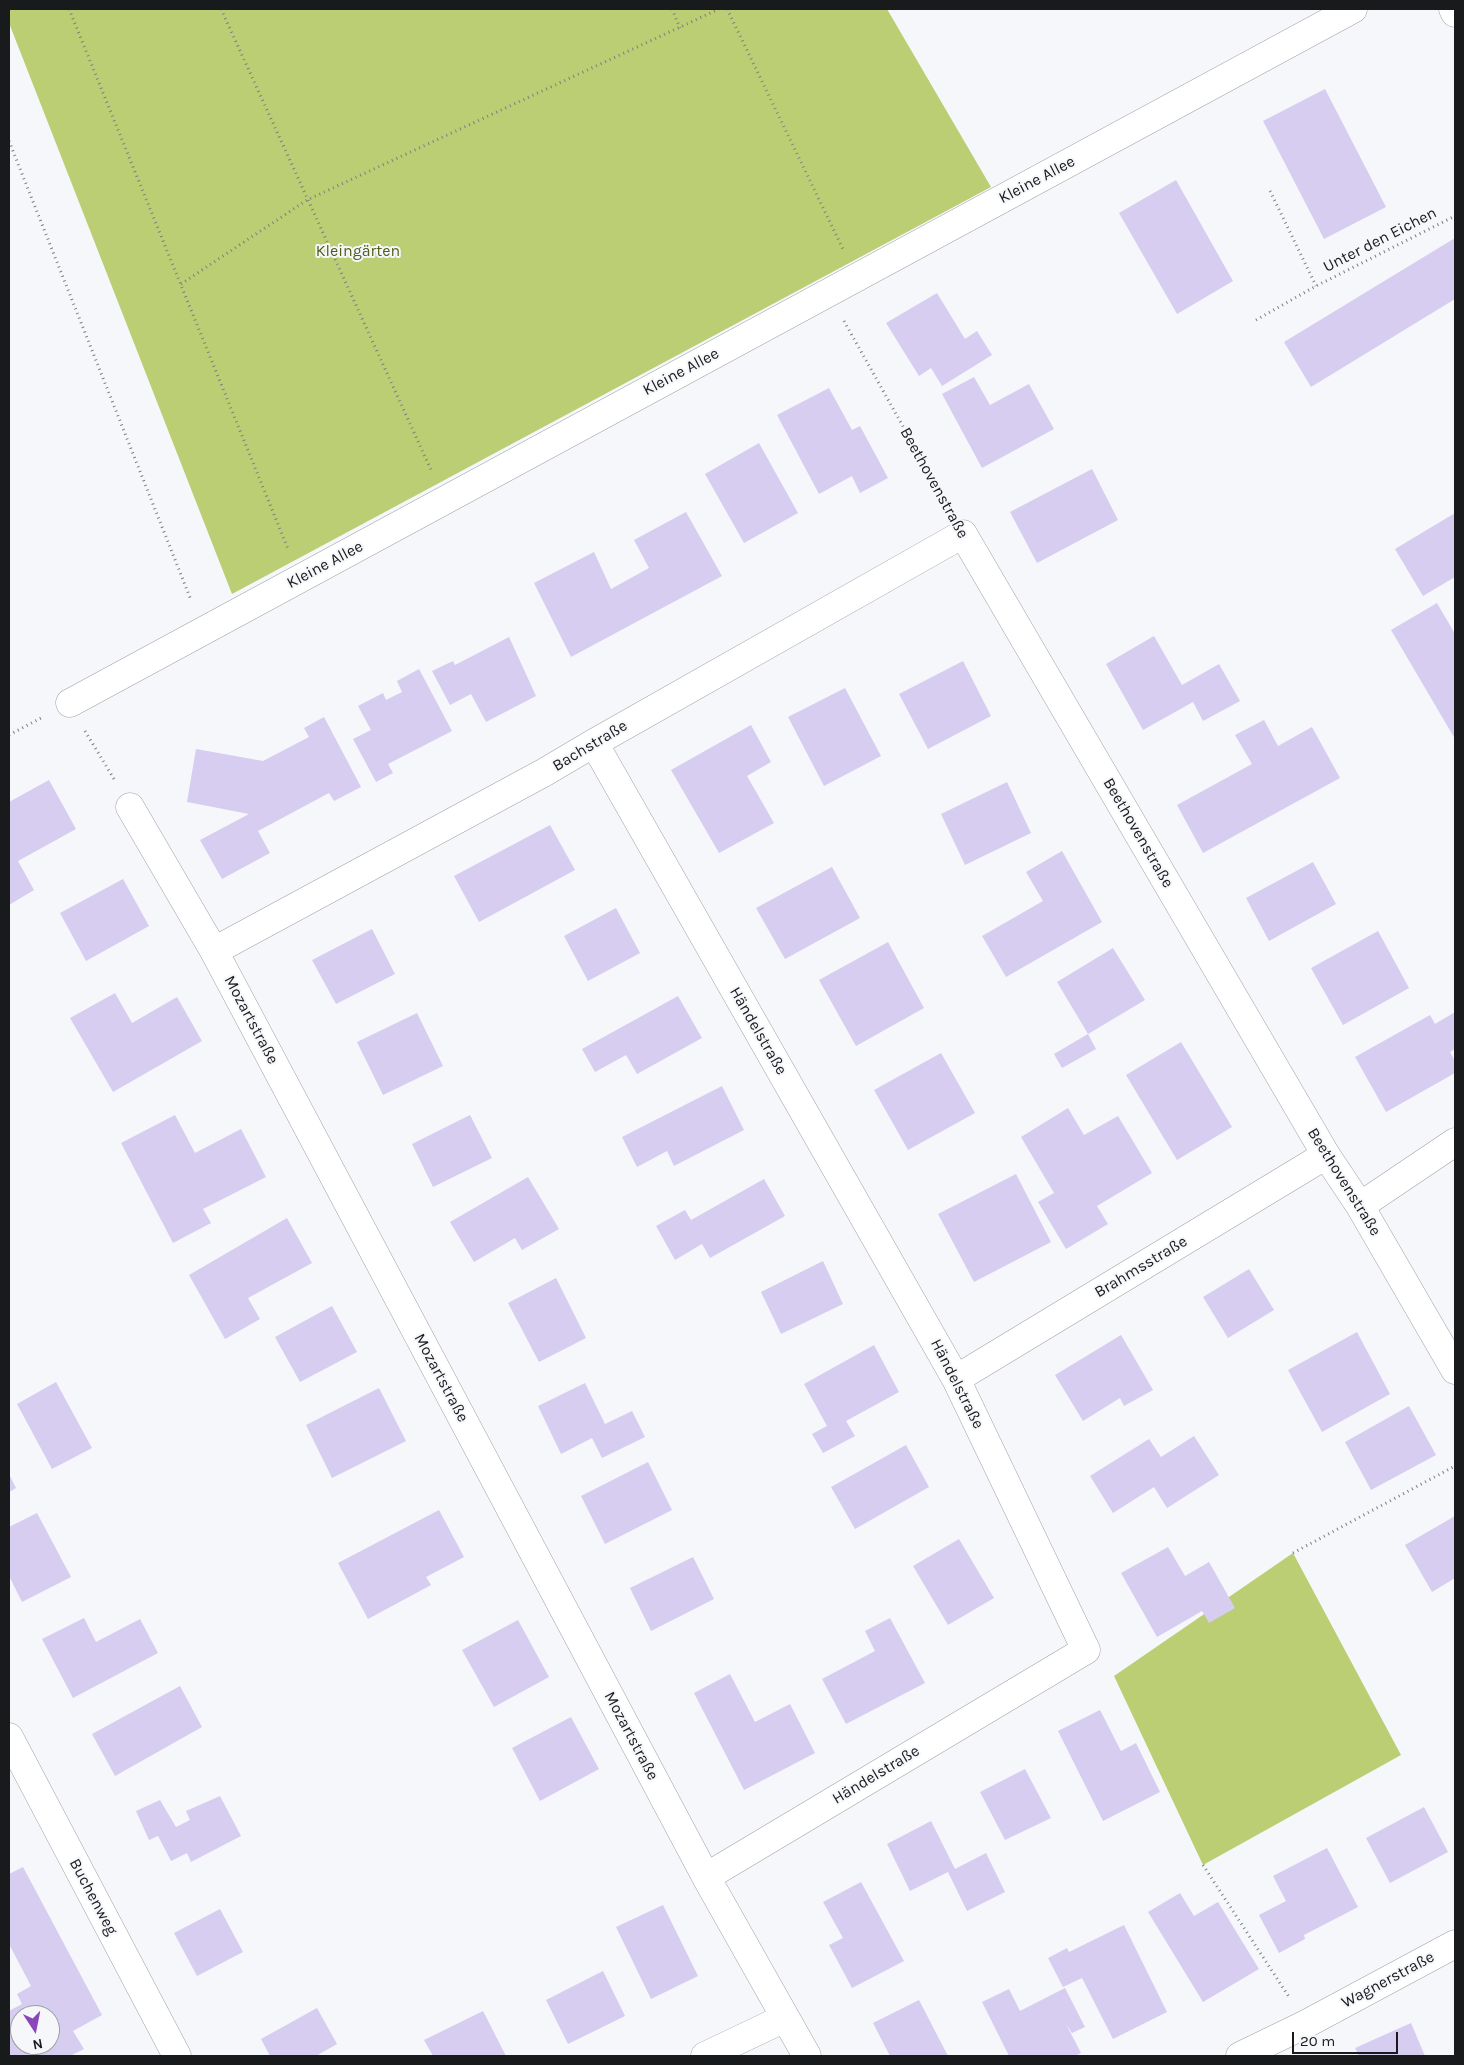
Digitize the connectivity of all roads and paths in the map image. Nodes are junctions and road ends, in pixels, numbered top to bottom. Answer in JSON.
{"nodes":[{"id":1,"x":69,"y":9,"type":"edge"},
{"id":2,"x":221,"y":9,"type":"edge"},
{"id":3,"x":672,"y":9,"type":"edge"},
{"id":4,"x":719,"y":9,"type":"edge"},
{"id":5,"x":727,"y":9,"type":"edge"},
{"id":6,"x":1353,"y":9,"type":"edge"},
{"id":7,"x":1453,"y":9,"type":"edge"},
{"id":8,"x":1455,"y":13,"type":"edge"},
{"id":9,"x":680,"y":28,"type":"junction"},
{"id":10,"x":9,"y":142,"type":"edge"},
{"id":11,"x":1270,"y":190,"type":"dead end"},
{"id":12,"x":307,"y":200,"type":"junction"},
{"id":13,"x":1455,"y":216,"type":"edge"},
{"id":14,"x":181,"y":284,"type":"junction"},
{"id":15,"x":1316,"y":286,"type":"junction"},
{"id":16,"x":828,"y":293,"type":"junction"},
{"id":17,"x":1256,"y":320,"type":"dead end"},
{"id":18,"x":449,"y":498,"type":"junction"},
{"id":19,"x":963,"y":534,"type":"junction"},
{"id":20,"x":297,"y":547,"type":"dead end"},
{"id":21,"x":204,"y":631,"type":"junction"},
{"id":22,"x":70,"y":703,"type":"junction"},
{"id":23,"x":9,"y":735,"type":"edge"},
{"id":24,"x":594,"y":742,"type":"junction"},
{"id":25,"x":130,"y":807,"type":"joint"},
{"id":26,"x":214,"y":951,"type":"junction"},
{"id":27,"x":1455,"y":1142,"type":"edge"},
{"id":28,"x":1326,"y":1155,"type":"junction"},
{"id":29,"x":1360,"y":1206,"type":"junction"},
{"id":30,"x":1455,"y":1370,"type":"edge"},
{"id":31,"x":956,"y":1379,"type":"junction"},
{"id":32,"x":1455,"y":1466,"type":"edge"},
{"id":33,"x":1293,"y":1553,"type":"dead end"},
{"id":34,"x":9,"y":1737,"type":"edge"},
{"id":35,"x":1203,"y":1865,"type":"dead end"},
{"id":36,"x":706,"y":1877,"type":"junction"},
{"id":37,"x":1455,"y":1944,"type":"edge"},
{"id":38,"x":785,"y":2018,"type":"junction"},
{"id":39,"x":1306,"y":2024,"type":"junction"},
{"id":40,"x":177,"y":2056,"type":"edge"},
{"id":41,"x":704,"y":2056,"type":"edge"},
{"id":42,"x":807,"y":2056,"type":"edge"},
{"id":43,"x":1240,"y":2056,"type":"edge"}],
"edges":[{"from":1,"to":14,"type":"path"},
{"from":2,"to":12,"type":"path"},
{"from":3,"to":9,"type":"path"},
{"from":4,"to":9,"type":"path"},
{"from":5,"to":16,"type":"path"},
{"from":6,"to":16,"type":"street","name":"Kleine Allee"},
{"from":7,"to":8,"type":"street"},
{"from":9,"to":12,"type":"path"},
{"from":10,"to":21,"type":"path"},
{"from":11,"to":15,"type":"path","name":"Unter den Eichen"},
{"from":12,"to":14,"type":"path"},
{"from":12,"to":18,"type":"path"},
{"from":13,"to":15,"type":"path","name":"Unter den Eichen"},
{"from":14,"to":20,"type":"path"},
{"from":15,"to":17,"type":"path","name":"Unter den Eichen"},
{"from":16,"to":18,"type":"street","name":"Kleine Allee"},
{"from":16,"to":19,"type":"path","name":"Beethovenstraße"},
{"from":18,"to":21,"type":"street","name":"Kleine Allee"},
{"from":19,"to":24,"type":"street","name":"Bachstraße"},
{"from":19,"to":28,"type":"street","name":"Beethovenstraße"},
{"from":21,"to":22,"type":"street","name":"Kleine Allee"},
{"from":22,"to":23,"type":"path"},
{"from":22,"to":25,"type":"path"},
{"from":24,"to":26,"type":"street","name":"Bachstraße"},
{"from":24,"to":31,"type":"street","name":"Händelstraße"},
{"from":25,"to":26,"type":"street","name":"Mozartstraße"},
{"from":26,"to":36,"type":"street","name":"Mozartstraße"},
{"from":27,"to":29,"type":"street"},
{"from":28,"to":29,"type":"street","name":"Beethovenstraße"},
{"from":28,"to":31,"type":"street","name":"Brahmsstraße"},
{"from":29,"to":30,"type":"street","name":"Beethovenstraße"},
{"from":31,"to":36,"type":"street","name":"Händelstraße"},
{"from":32,"to":33,"type":"path"},
{"from":34,"to":40,"type":"street","name":"Buchenweg"},
{"from":35,"to":39,"type":"path"},
{"from":36,"to":38,"type":"street","name":"Mozartstraße"},
{"from":37,"to":39,"type":"street","name":"Wagnerstraße"},
{"from":38,"to":41,"type":"street"},
{"from":38,"to":42,"type":"street","name":"Mozartstraße"},
{"from":39,"to":43,"type":"street","name":"Wagnerstraße"}]}
